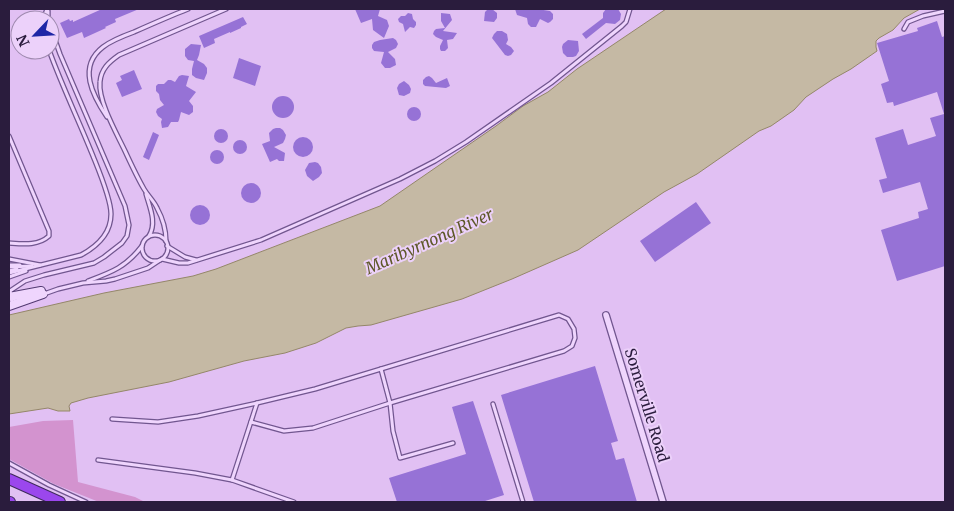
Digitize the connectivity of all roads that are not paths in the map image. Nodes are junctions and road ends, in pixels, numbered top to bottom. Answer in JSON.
{"nodes":[{"id":1,"x":188,"y":9,"type":"edge"},
{"id":2,"x":226,"y":9,"type":"edge"},
{"id":3,"x":630,"y":9,"type":"edge"},
{"id":4,"x":945,"y":11,"type":"edge"},
{"id":5,"x":904,"y":29,"type":"dead end"},
{"id":6,"x":60,"y":54,"type":"edge"},
{"id":7,"x":53,"y":60,"type":"edge"},
{"id":8,"x":110,"y":121,"type":"junction"},
{"id":9,"x":9,"y":136,"type":"edge"},
{"id":10,"x":145,"y":191,"type":"junction"},
{"id":11,"x":147,"y":238,"type":"junction"},
{"id":12,"x":9,"y":243,"type":"edge"},
{"id":13,"x":167,"y":244,"type":"junction"},
{"id":14,"x":143,"y":245,"type":"junction"},
{"id":15,"x":9,"y":259,"type":"edge"},
{"id":16,"x":161,"y":260,"type":"junction"},
{"id":17,"x":197,"y":260,"type":"junction"},
{"id":18,"x":40,"y":266,"type":"junction"},
{"id":19,"x":9,"y":269,"type":"edge"},
{"id":20,"x":9,"y":277,"type":"edge"},
{"id":21,"x":83,"y":283,"type":"junction"},
{"id":22,"x":43,"y":292,"type":"junction"},
{"id":23,"x":10,"y":297,"type":"edge"},
{"id":24,"x":11,"y":306,"type":"edge"},
{"id":25,"x":606,"y":315,"type":"dead end"},
{"id":26,"x":380,"y":369,"type":"junction"},
{"id":27,"x":257,"y":403,"type":"junction"},
{"id":28,"x":390,"y":403,"type":"junction"},
{"id":29,"x":493,"y":404,"type":"dead end"},
{"id":30,"x":112,"y":419,"type":"dead end"},
{"id":31,"x":251,"y":422,"type":"junction"},
{"id":32,"x":453,"y":443,"type":"dead end"},
{"id":33,"x":98,"y":460,"type":"dead end"},
{"id":34,"x":9,"y":462,"type":"edge"},
{"id":35,"x":9,"y":479,"type":"edge"},
{"id":36,"x":232,"y":480,"type":"junction"},
{"id":37,"x":60,"y":502,"type":"edge"},
{"id":38,"x":86,"y":502,"type":"edge"},
{"id":39,"x":294,"y":502,"type":"edge"},
{"id":40,"x":523,"y":502,"type":"edge"},
{"id":41,"x":663,"y":502,"type":"edge"}],
"edges":[{"from":1,"to":8,"type":"lane"},
{"from":2,"to":8,"type":"lane"},
{"from":3,"to":17,"type":"lane"},
{"from":4,"to":5,"type":"lane"},
{"from":6,"to":23,"type":"lane"},
{"from":7,"to":18,"type":"lane"},
{"from":8,"to":10,"type":"lane"},
{"from":9,"to":12,"type":"lane"},
{"from":10,"to":11,"type":"lane"},
{"from":10,"to":13,"type":"lane"},
{"from":11,"to":13,"type":"lane"},
{"from":11,"to":14,"type":"lane"},
{"from":13,"to":16,"type":"lane"},
{"from":13,"to":17,"type":"lane"},
{"from":14,"to":16,"type":"lane"},
{"from":14,"to":21,"type":"lane"},
{"from":15,"to":18,"type":"lane"},
{"from":16,"to":17,"type":"lane"},
{"from":16,"to":21,"type":"lane"},
{"from":18,"to":19,"type":"lane"},
{"from":18,"to":19,"type":"lane"},
{"from":18,"to":20,"type":"lane"},
{"from":21,"to":22,"type":"lane"},
{"from":22,"to":23,"type":"street"},
{"from":22,"to":24,"type":"street"},
{"from":23,"to":24,"type":"lane"},
{"from":25,"to":41,"type":"street","name":"Somerville Road"},
{"from":26,"to":27,"type":"lane"},
{"from":26,"to":28,"type":"lane"},
{"from":26,"to":28,"type":"lane"},
{"from":27,"to":30,"type":"lane"},
{"from":27,"to":31,"type":"lane"},
{"from":28,"to":31,"type":"lane"},
{"from":28,"to":32,"type":"lane"},
{"from":29,"to":40,"type":"lane"},
{"from":31,"to":36,"type":"lane"},
{"from":33,"to":36,"type":"lane"},
{"from":34,"to":38,"type":"lane"},
{"from":35,"to":37,"type":"highway"},
{"from":36,"to":39,"type":"lane"}]}
